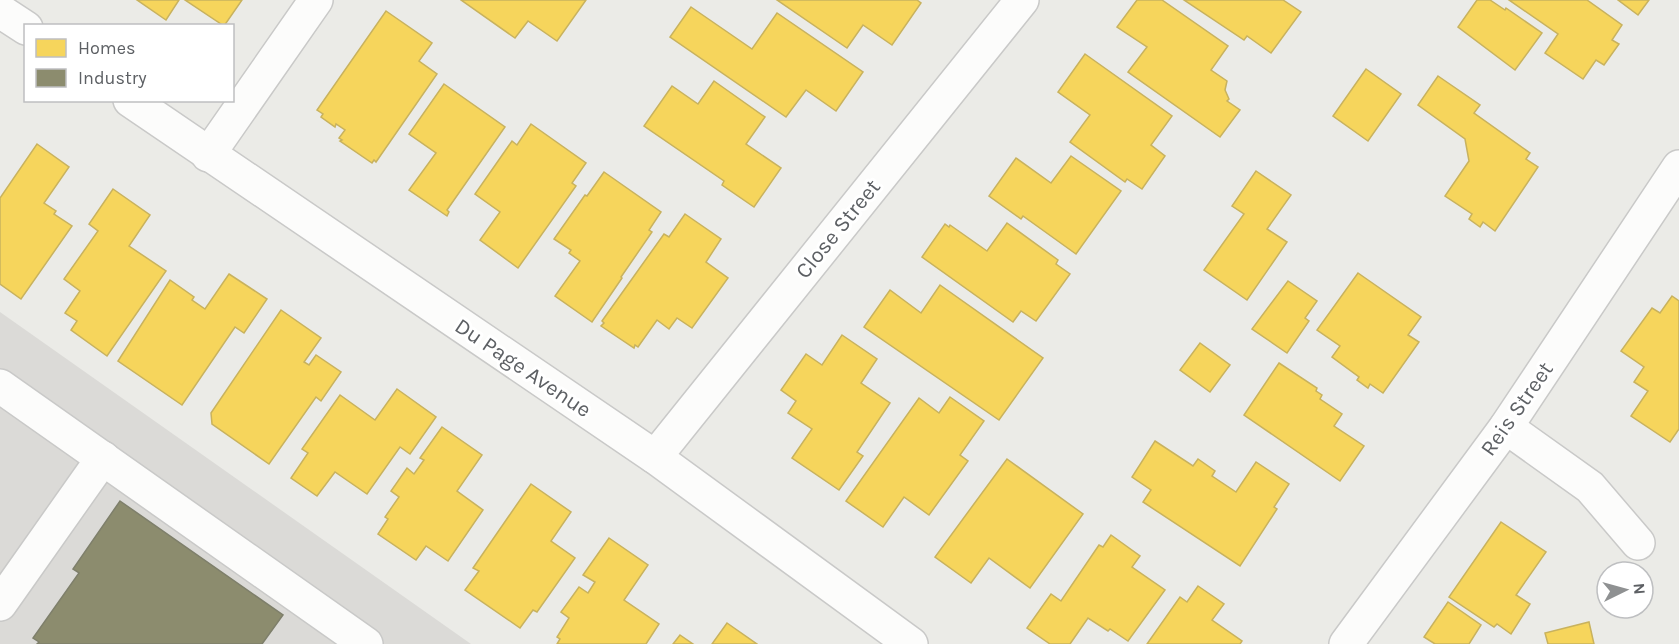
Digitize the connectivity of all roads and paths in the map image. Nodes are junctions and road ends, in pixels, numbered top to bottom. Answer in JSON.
{"nodes":[{"id":1,"x":316,"y":0,"type":"edge"},
{"id":2,"x":1022,"y":0,"type":"edge"},
{"id":3,"x":0,"y":11,"type":"edge"},
{"id":4,"x":24,"y":27,"type":"edge"},
{"id":5,"x":133,"y":102,"type":"edge"},
{"id":6,"x":208,"y":155,"type":"junction"},
{"id":7,"x":1679,"y":167,"type":"edge"},
{"id":8,"x":5,"y":399,"type":"edge"},
{"id":9,"x":1506,"y":428,"type":"junction"},
{"id":10,"x":655,"y":457,"type":"junction"},
{"id":11,"x":103,"y":458,"type":"junction"},
{"id":12,"x":1638,"y":543,"type":"dead end"},
{"id":13,"x":0,"y":604,"type":"edge"},
{"id":14,"x":346,"y":638,"type":"edge"},
{"id":15,"x":911,"y":644,"type":"edge"},
{"id":16,"x":1346,"y":644,"type":"edge"}],
"edges":[{"from":1,"to":6,"type":"street"},
{"from":2,"to":10,"type":"street","name":"Close Street"},
{"from":3,"to":4,"type":"street"},
{"from":5,"to":6,"type":"street","name":"Du Page Avenue"},
{"from":6,"to":10,"type":"street","name":"Du Page Avenue"},
{"from":7,"to":9,"type":"street","name":"Reis Street"},
{"from":8,"to":11,"type":"street"},
{"from":9,"to":12,"type":"street"},
{"from":9,"to":16,"type":"street","name":"Reis Street"},
{"from":10,"to":15,"type":"street","name":"Du Page Avenue"},
{"from":11,"to":13,"type":"street"},
{"from":11,"to":14,"type":"street"}]}
